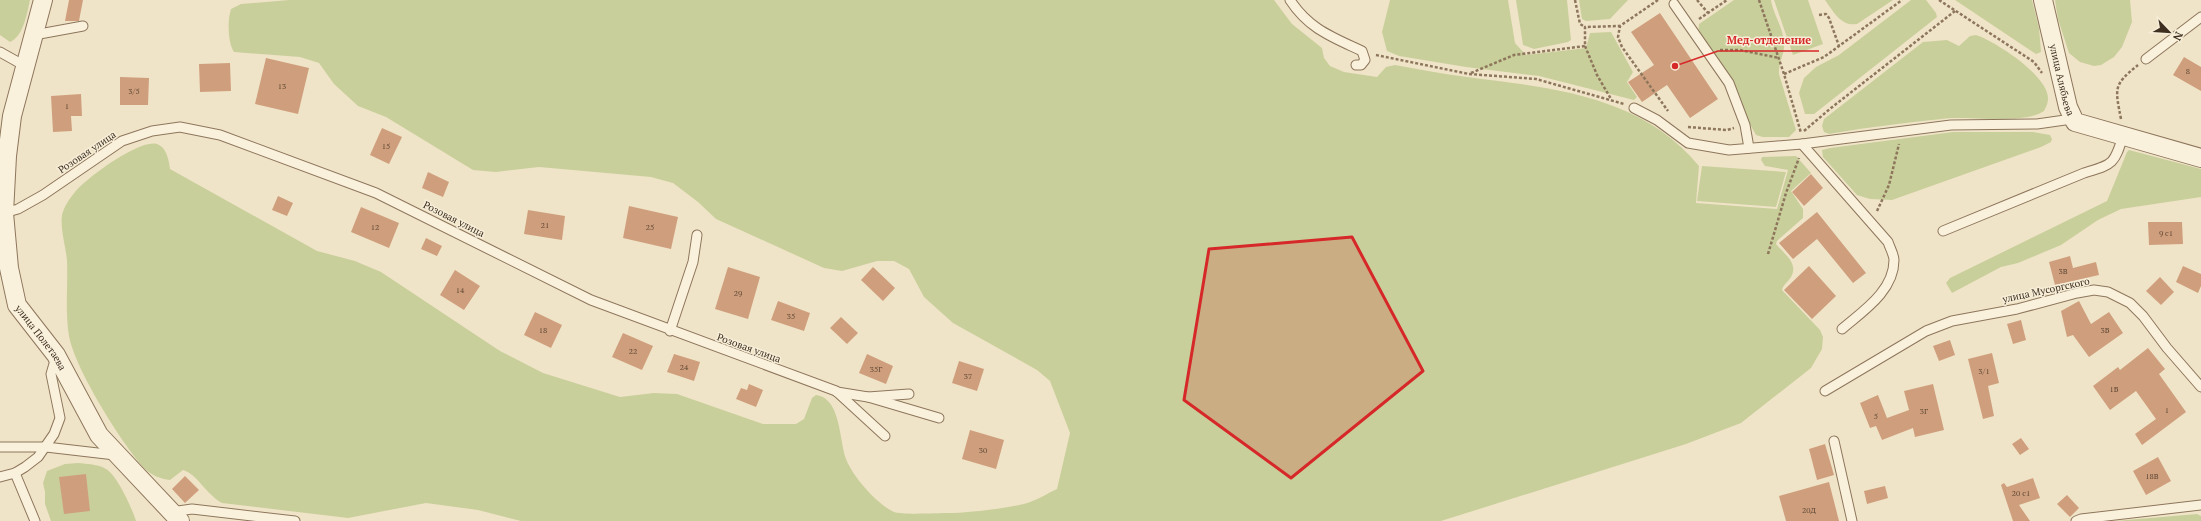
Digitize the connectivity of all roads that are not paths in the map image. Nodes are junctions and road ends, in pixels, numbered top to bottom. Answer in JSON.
{"nodes":[{"id":1,"x":43,"y":0,"type":"edge"},
{"id":2,"x":1290,"y":0,"type":"edge"},
{"id":3,"x":2043,"y":0,"type":"edge"},
{"id":4,"x":1674,"y":4,"type":"dead end"},
{"id":5,"x":2201,"y":17,"type":"edge"},
{"id":6,"x":83,"y":26,"type":"dead end"},
{"id":7,"x":34,"y":35,"type":"junction"},
{"id":8,"x":0,"y":52,"type":"edge"},
{"id":9,"x":2146,"y":59,"type":"road end"},
{"id":10,"x":1356,"y":65,"type":"dead end"},
{"id":11,"x":25,"y":66,"type":"junction"},
{"id":12,"x":1634,"y":108,"type":"road end"},
{"id":13,"x":2072,"y":119,"type":"junction"},
{"id":14,"x":2117,"y":135,"type":"junction"},
{"id":15,"x":1802,"y":144,"type":"junction"},
{"id":16,"x":1749,"y":148,"type":"junction"},
{"id":17,"x":2201,"y":158,"type":"edge"},
{"id":18,"x":4,"y":213,"type":"junction"},
{"id":19,"x":1943,"y":231,"type":"dead end"},
{"id":20,"x":697,"y":235,"type":"dead end"},
{"id":21,"x":1842,"y":328,"type":"dead end"},
{"id":22,"x":670,"y":331,"type":"junction"},
{"id":23,"x":56,"y":355,"type":"junction"},
{"id":24,"x":2201,"y":386,"type":"edge"},
{"id":25,"x":836,"y":391,"type":"junction"},
{"id":26,"x":1825,"y":391,"type":"dead end"},
{"id":27,"x":909,"y":394,"type":"dead end"},
{"id":28,"x":868,"y":397,"type":"junction"},
{"id":29,"x":939,"y":418,"type":"dead end"},
{"id":30,"x":885,"y":436,"type":"dead end"},
{"id":31,"x":1834,"y":441,"type":"dead end"},
{"id":32,"x":0,"y":447,"type":"edge"},
{"id":33,"x":46,"y":447,"type":"junction"},
{"id":34,"x":116,"y":455,"type":"junction"},
{"id":35,"x":15,"y":473,"type":"junction"},
{"id":36,"x":2,"y":476,"type":"edge"},
{"id":37,"x":2201,"y":505,"type":"edge"},
{"id":38,"x":175,"y":517,"type":"edge"},
{"id":39,"x":232,"y":518,"type":"edge"},
{"id":40,"x":35,"y":521,"type":"edge"},
{"id":41,"x":295,"y":521,"type":"edge"},
{"id":42,"x":1852,"y":521,"type":"edge"},
{"id":43,"x":2076,"y":521,"type":"edge"}],
"edges":[{"from":1,"to":7,"type":"street","name":"улица Полетаева"},
{"from":2,"to":10,"type":"lane"},
{"from":3,"to":13,"type":"street","name":"улица Алябьева"},
{"from":4,"to":16,"type":"lane"},
{"from":5,"to":9,"type":"lane"},
{"from":6,"to":7,"type":"lane"},
{"from":7,"to":11,"type":"street","name":"улица Полетаева"},
{"from":8,"to":11,"type":"lane"},
{"from":11,"to":18,"type":"street","name":"улица Полетаева"},
{"from":12,"to":16,"type":"lane"},
{"from":13,"to":14,"type":"street","name":"улица Алябьева"},
{"from":13,"to":15,"type":"lane"},
{"from":14,"to":17,"type":"street","name":"улица Алябьева"},
{"from":14,"to":19,"type":"lane"},
{"from":15,"to":16,"type":"lane"},
{"from":15,"to":21,"type":"lane"},
{"from":18,"to":22,"type":"lane","name":"Розовая улица"},
{"from":18,"to":23,"type":"street","name":"улица Полетаева"},
{"from":20,"to":22,"type":"lane"},
{"from":22,"to":25,"type":"lane","name":"Розовая улица"},
{"from":23,"to":33,"type":"lane"},
{"from":23,"to":34,"type":"street","name":"улица Полетаева"},
{"from":24,"to":26,"type":"lane","name":"улица Мусоргского"},
{"from":25,"to":28,"type":"lane"},
{"from":25,"to":30,"type":"lane","name":"Розовая улица"},
{"from":27,"to":28,"type":"lane"},
{"from":28,"to":29,"type":"lane"},
{"from":31,"to":42,"type":"lane"},
{"from":32,"to":33,"type":"lane"},
{"from":33,"to":34,"type":"lane"},
{"from":33,"to":35,"type":"lane"},
{"from":34,"to":38,"type":"street","name":"улица Полетаева"},
{"from":35,"to":36,"type":"lane"},
{"from":35,"to":40,"type":"lane"},
{"from":37,"to":43,"type":"lane"},
{"from":38,"to":39,"type":"lane"},
{"from":39,"to":41,"type":"lane"}]}
